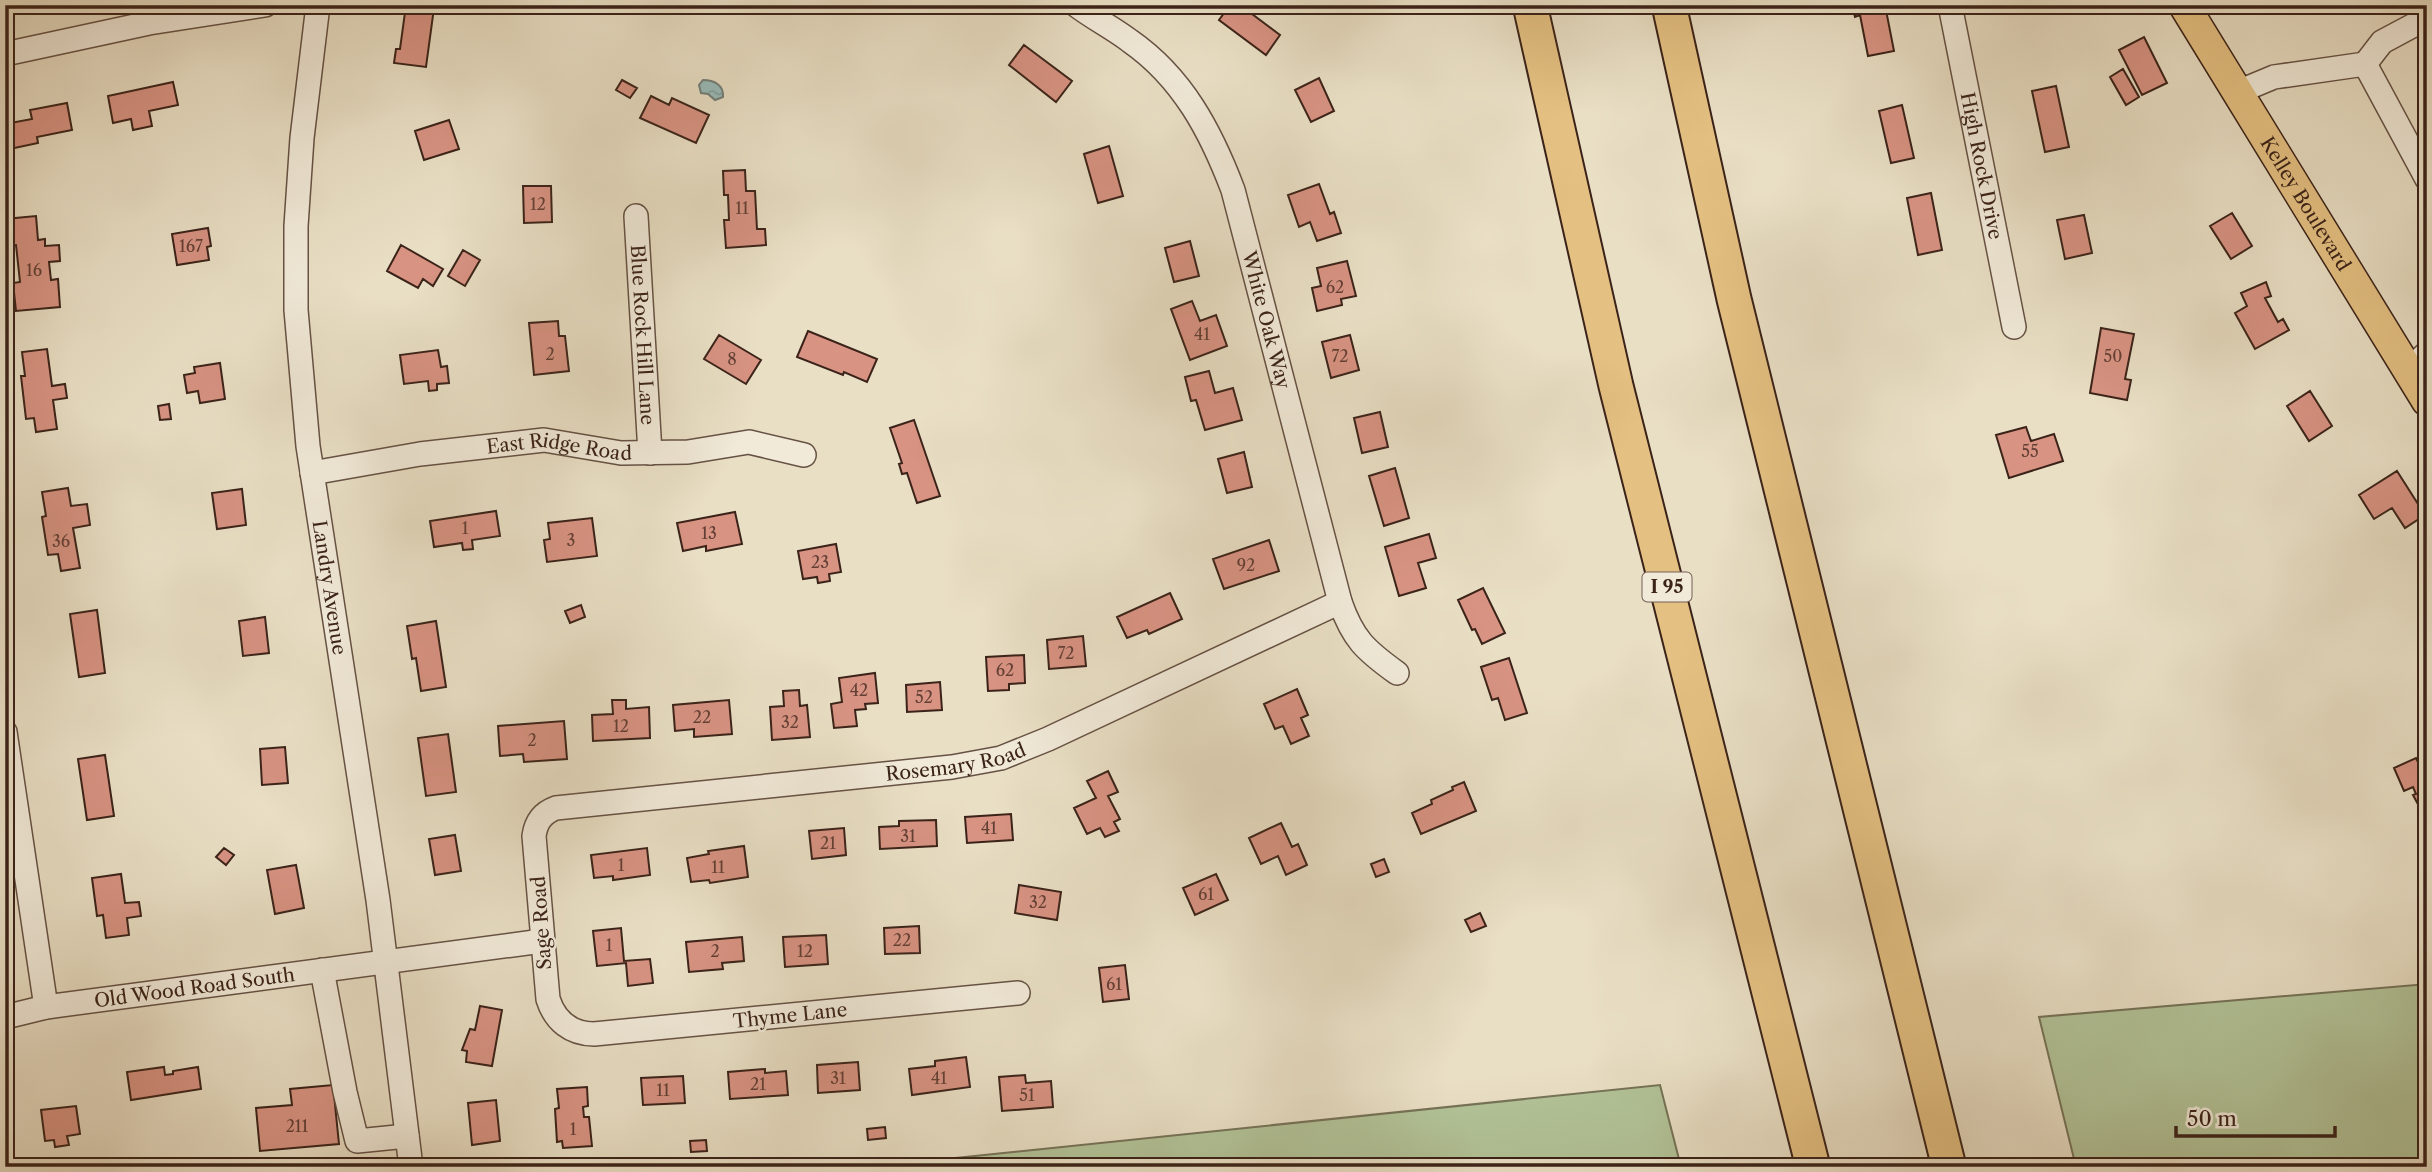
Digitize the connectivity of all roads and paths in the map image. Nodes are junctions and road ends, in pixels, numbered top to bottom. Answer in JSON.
{"nodes":[{"id":1,"x":265,"y":5,"type":"edge"},
{"id":2,"x":318,"y":5,"type":"edge"},
{"id":3,"x":1076,"y":5,"type":"edge"},
{"id":4,"x":1530,"y":5,"type":"edge"},
{"id":5,"x":1669,"y":5,"type":"edge"},
{"id":6,"x":1950,"y":5,"type":"edge"},
{"id":7,"x":2184,"y":5,"type":"edge"},
{"id":8,"x":2427,"y":18,"type":"edge"},
{"id":9,"x":5,"y":54,"type":"edge"},
{"id":10,"x":2365,"y":64,"type":"junction"},
{"id":11,"x":2238,"y":92,"type":"junction"},
{"id":12,"x":2427,"y":179,"type":"edge"},
{"id":13,"x":635,"y":216,"type":"dead end"},
{"id":14,"x":2014,"y":327,"type":"dead end"},
{"id":15,"x":2417,"y":362,"type":"edge"},
{"id":16,"x":2427,"y":401,"type":"edge"},
{"id":17,"x":650,"y":453,"type":"junction"},
{"id":18,"x":804,"y":455,"type":"dead end"},
{"id":19,"x":312,"y":473,"type":"junction"},
{"id":20,"x":1340,"y":602,"type":"junction"},
{"id":21,"x":1396,"y":673,"type":"dead end"},
{"id":22,"x":5,"y":732,"type":"edge"},
{"id":23,"x":542,"y":817,"type":"joint"},
{"id":24,"x":542,"y":941,"type":"junction"},
{"id":25,"x":385,"y":961,"type":"junction"},
{"id":26,"x":322,"y":970,"type":"junction"},
{"id":27,"x":1018,"y":993,"type":"dead end"},
{"id":28,"x":46,"y":1007,"type":"junction"},
{"id":29,"x":5,"y":1017,"type":"edge"},
{"id":30,"x":565,"y":1025,"type":"joint"},
{"id":31,"x":407,"y":1136,"type":"junction"},
{"id":32,"x":411,"y":1167,"type":"edge"},
{"id":33,"x":1813,"y":1167,"type":"edge"},
{"id":34,"x":1949,"y":1167,"type":"edge"}],
"edges":[{"from":1,"to":9,"type":"street"},
{"from":2,"to":19,"type":"street","name":"Landry Avenue"},
{"from":3,"to":20,"type":"street","name":"White Oak Way"},
{"from":4,"to":33,"type":"highway","number":"I 95"},
{"from":5,"to":34,"type":"highway"},
{"from":6,"to":14,"type":"street","name":"High Rock Drive"},
{"from":7,"to":11,"type":"main road","name":"Kelley Boulevard"},
{"from":8,"to":10,"type":"street"},
{"from":10,"to":11,"type":"street"},
{"from":10,"to":12,"type":"street"},
{"from":11,"to":15,"type":"main road","name":"Kelley Boulevard"},
{"from":13,"to":17,"type":"street","name":"Blue Rock Hill Lane"},
{"from":15,"to":16,"type":"main road","name":"Kelley Boulevard"},
{"from":17,"to":18,"type":"street","name":"East Ridge Road"},
{"from":17,"to":19,"type":"street","name":"East Ridge Road"},
{"from":19,"to":25,"type":"street","name":"Landry Avenue"},
{"from":20,"to":21,"type":"street","name":"White Oak Way"},
{"from":20,"to":23,"type":"street","name":"Rosemary Road"},
{"from":22,"to":28,"type":"street"},
{"from":23,"to":24,"type":"street","name":"Sage Road"},
{"from":24,"to":25,"type":"street","name":"Old Wood Road South"},
{"from":24,"to":30,"type":"street","name":"Sage Road"},
{"from":25,"to":26,"type":"street","name":"Old Wood Road South"},
{"from":25,"to":31,"type":"street","name":"Landry Avenue"},
{"from":26,"to":28,"type":"street","name":"Old Wood Road South"},
{"from":26,"to":31,"type":"street"},
{"from":27,"to":30,"type":"street","name":"Thyme Lane"},
{"from":28,"to":29,"type":"street","name":"Old Wood Road South"},
{"from":31,"to":32,"type":"street","name":"Landry Avenue"}]}
